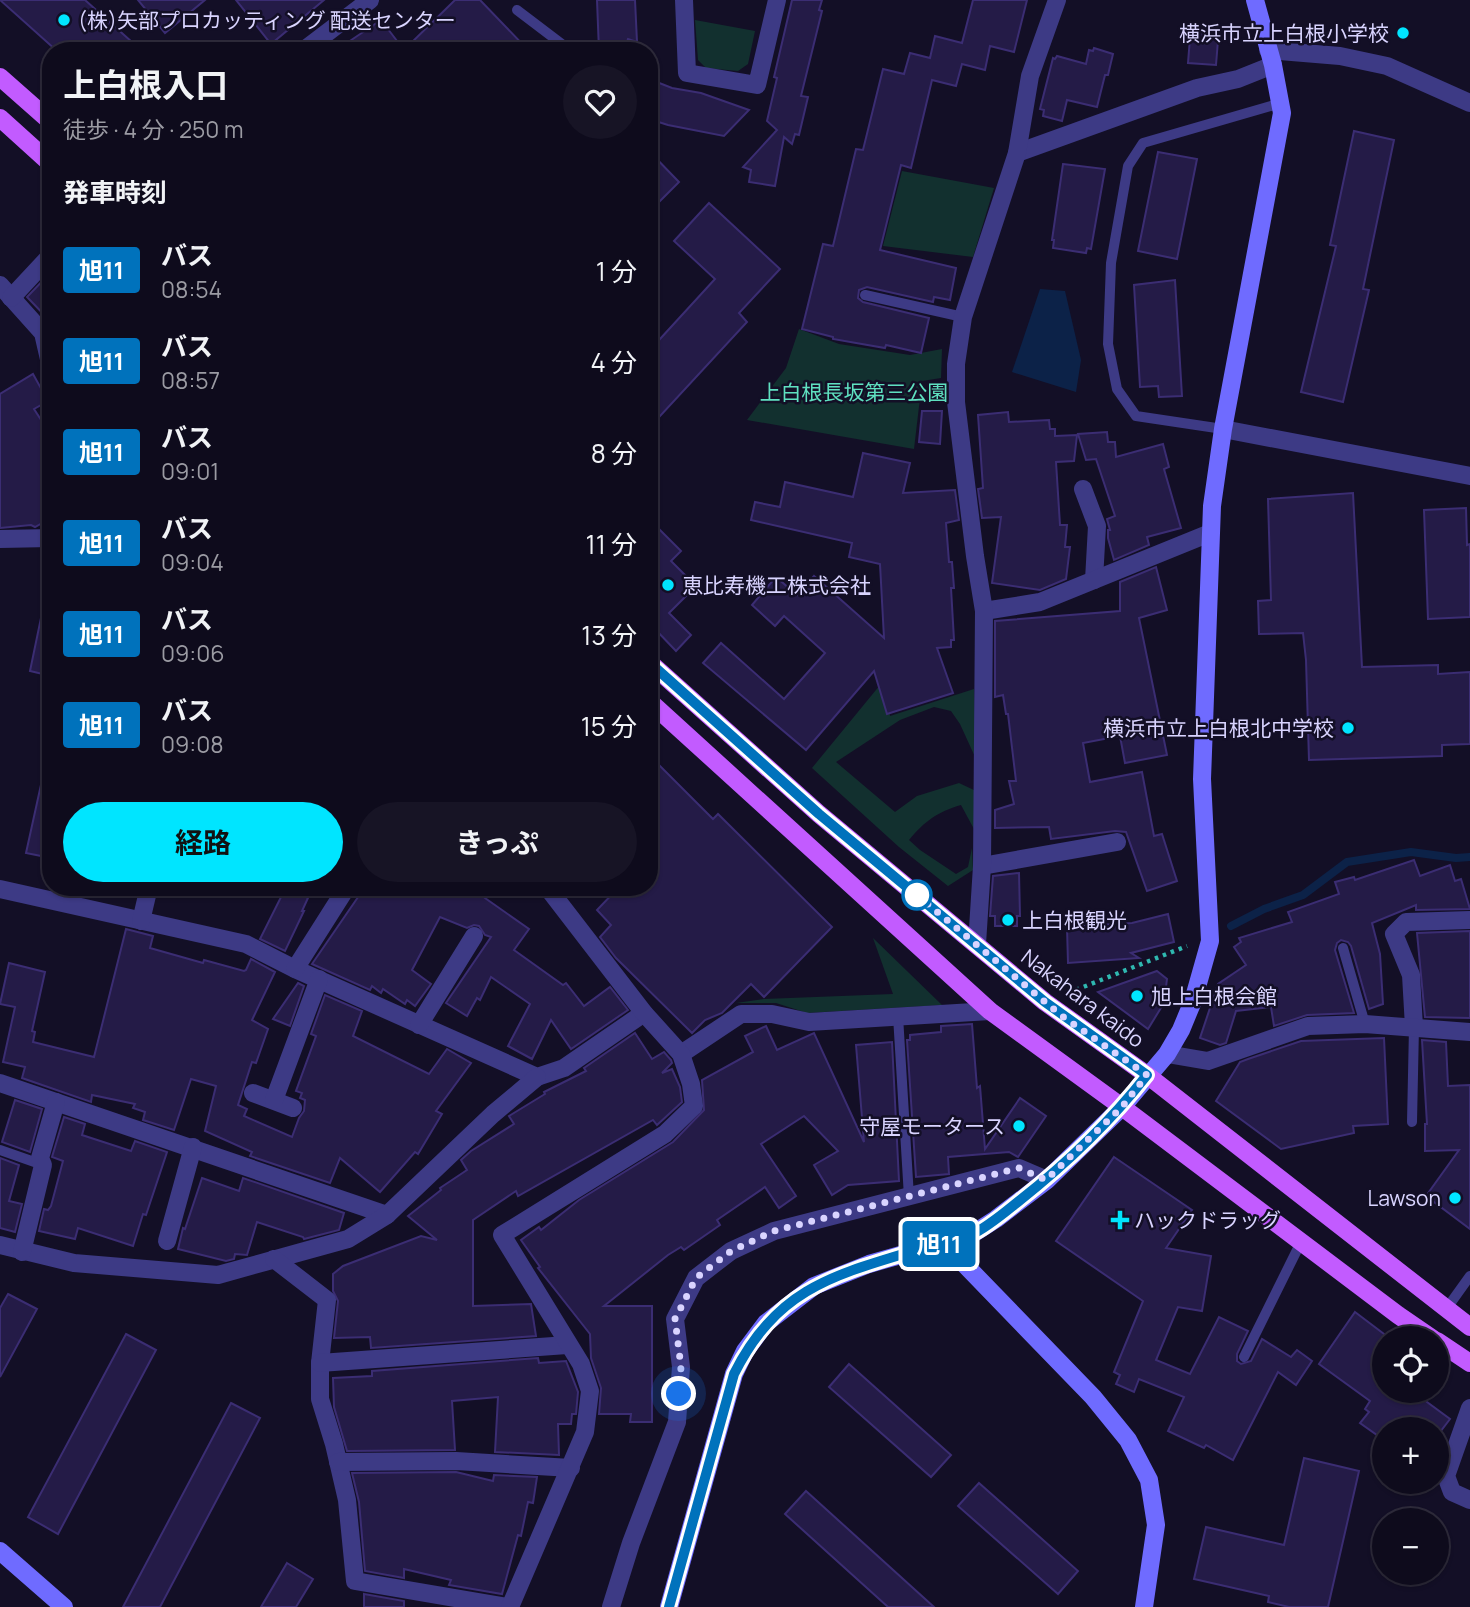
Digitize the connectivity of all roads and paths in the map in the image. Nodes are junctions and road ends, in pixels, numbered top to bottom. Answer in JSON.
{"nodes":[{"id":1,"x":370,"y":0,"type":"edge"},
{"id":2,"x":684,"y":0,"type":"edge"},
{"id":3,"x":777,"y":0,"type":"edge"},
{"id":4,"x":1057,"y":0,"type":"edge"},
{"id":5,"x":1255,"y":0,"type":"edge"},
{"id":6,"x":517,"y":10,"type":"dead end"},
{"id":7,"x":315,"y":42,"type":"edge"},
{"id":8,"x":559,"y":42,"type":"edge"},
{"id":9,"x":1271,"y":57,"type":"junction"},
{"id":10,"x":0,"y":77,"type":"edge"},
{"id":11,"x":1281,"y":103,"type":"junction"},
{"id":12,"x":1470,"y":103,"type":"edge"},
{"id":13,"x":42,"y":114,"type":"edge"},
{"id":14,"x":0,"y":118,"type":"edge"},
{"id":15,"x":1017,"y":153,"type":"junction"},
{"id":16,"x":42,"y":156,"type":"edge"},
{"id":17,"x":42,"y":262,"type":"edge"},
{"id":18,"x":6,"y":291,"type":"edge"},
{"id":19,"x":865,"y":295,"type":"dead end"},
{"id":20,"x":962,"y":317,"type":"junction"},
{"id":21,"x":42,"y":332,"type":"edge"},
{"id":22,"x":1223,"y":429,"type":"junction"},
{"id":23,"x":1470,"y":476,"type":"edge"},
{"id":24,"x":1083,"y":489,"type":"dead end"},
{"id":25,"x":1210,"y":533,"type":"junction"},
{"id":26,"x":42,"y":538,"type":"edge"},
{"id":27,"x":0,"y":539,"type":"edge"},
{"id":28,"x":1094,"y":580,"type":"junction"},
{"id":29,"x":984,"y":611,"type":"junction"},
{"id":30,"x":658,"y":670,"type":"edge"},
{"id":31,"x":658,"y":709,"type":"edge"},
{"id":32,"x":1117,"y":842,"type":"dead end"},
{"id":33,"x":982,"y":866,"type":"junction"},
{"id":34,"x":0,"y":889,"type":"edge"},
{"id":35,"x":147,"y":896,"type":"edge"},
{"id":36,"x":342,"y":896,"type":"edge"},
{"id":37,"x":554,"y":896,"type":"edge"},
{"id":38,"x":1470,"y":920,"type":"edge"},
{"id":39,"x":141,"y":921,"type":"junction"},
{"id":40,"x":474,"y":936,"type":"dead end"},
{"id":41,"x":977,"y":944,"type":"junction"},
{"id":42,"x":1343,"y":948,"type":"dead end"},
{"id":43,"x":1178,"y":952,"type":"dead end"},
{"id":44,"x":295,"y":969,"type":"junction"},
{"id":45,"x":319,"y":979,"type":"junction"},
{"id":46,"x":1045,"y":1002,"type":"junction"},
{"id":47,"x":990,"y":1011,"type":"junction"},
{"id":48,"x":644,"y":1013,"type":"junction"},
{"id":49,"x":898,"y":1016,"type":"junction"},
{"id":50,"x":1366,"y":1024,"type":"junction"},
{"id":51,"x":419,"y":1025,"type":"junction"},
{"id":52,"x":1414,"y":1027,"type":"junction"},
{"id":53,"x":1470,"y":1031,"type":"edge"},
{"id":54,"x":681,"y":1054,"type":"junction"},
{"id":55,"x":1167,"y":1054,"type":"junction"},
{"id":56,"x":1147,"y":1075,"type":"junction"},
{"id":57,"x":537,"y":1077,"type":"junction"},
{"id":58,"x":0,"y":1083,"type":"edge"},
{"id":59,"x":253,"y":1093,"type":"dead end"},
{"id":60,"x":274,"y":1100,"type":"junction"},
{"id":61,"x":56,"y":1102,"type":"junction"},
{"id":62,"x":1122,"y":1107,"type":"junction"},
{"id":63,"x":292,"y":1108,"type":"dead end"},
{"id":64,"x":1412,"y":1122,"type":"dead end"},
{"id":65,"x":193,"y":1147,"type":"junction"},
{"id":66,"x":0,"y":1150,"type":"edge"},
{"id":67,"x":43,"y":1165,"type":"junction"},
{"id":68,"x":1046,"y":1180,"type":"junction"},
{"id":69,"x":909,"y":1197,"type":"junction"},
{"id":70,"x":387,"y":1215,"type":"junction"},
{"id":71,"x":167,"y":1241,"type":"dead end"},
{"id":72,"x":943,"y":1242,"type":"junction"},
{"id":73,"x":1301,"y":1242,"type":"junction"},
{"id":74,"x":0,"y":1245,"type":"edge"},
{"id":75,"x":22,"y":1252,"type":"junction"},
{"id":76,"x":274,"y":1259,"type":"junction"},
{"id":77,"x":1470,"y":1276,"type":"edge"},
{"id":78,"x":1447,"y":1308,"type":"junction"},
{"id":79,"x":1414,"y":1326,"type":"edge"},
{"id":80,"x":1470,"y":1327,"type":"edge"},
{"id":81,"x":567,"y":1345,"type":"junction"},
{"id":82,"x":1449,"y":1349,"type":"edge"},
{"id":83,"x":1244,"y":1357,"type":"dead end"},
{"id":84,"x":320,"y":1363,"type":"junction"},
{"id":85,"x":1470,"y":1363,"type":"edge"},
{"id":86,"x":1470,"y":1408,"type":"edge"},
{"id":87,"x":338,"y":1462,"type":"junction"},
{"id":88,"x":571,"y":1468,"type":"junction"},
{"id":89,"x":1470,"y":1500,"type":"edge"},
{"id":90,"x":0,"y":1551,"type":"edge"},
{"id":91,"x":64,"y":1607,"type":"edge"},
{"id":92,"x":509,"y":1607,"type":"edge"},
{"id":93,"x":611,"y":1607,"type":"edge"},
{"id":94,"x":669,"y":1607,"type":"edge"},
{"id":95,"x":1144,"y":1607,"type":"edge"}],
"edges":[{"from":1,"to":7,"type":"street"},
{"from":2,"to":3,"type":"street"},
{"from":4,"to":15,"type":"street"},
{"from":5,"to":9,"type":"street"},
{"from":6,"to":8,"type":"lane"},
{"from":9,"to":11,"type":"street"},
{"from":9,"to":12,"type":"street"},
{"from":9,"to":15,"type":"street"},
{"from":10,"to":13,"type":"main road"},
{"from":11,"to":22,"type":"street"},
{"from":11,"to":22,"type":"lane"},
{"from":14,"to":16,"type":"main road"},
{"from":15,"to":20,"type":"street"},
{"from":17,"to":18,"type":"street"},
{"from":18,"to":21,"type":"street"},
{"from":19,"to":20,"type":"lane"},
{"from":20,"to":29,"type":"street"},
{"from":22,"to":23,"type":"street"},
{"from":22,"to":25,"type":"street"},
{"from":24,"to":28,"type":"street"},
{"from":25,"to":28,"type":"street"},
{"from":25,"to":55,"type":"street"},
{"from":26,"to":27,"type":"street"},
{"from":28,"to":29,"type":"street"},
{"from":29,"to":33,"type":"street"},
{"from":30,"to":41,"type":"main road","name":"Nakahara kaido"},
{"from":31,"to":47,"type":"main road"},
{"from":32,"to":33,"type":"street"},
{"from":33,"to":41,"type":"street"},
{"from":34,"to":39,"type":"street"},
{"from":35,"to":39,"type":"street"},
{"from":36,"to":44,"type":"street"},
{"from":37,"to":48,"type":"street"},
{"from":38,"to":52,"type":"street"},
{"from":39,"to":44,"type":"street"},
{"from":40,"to":51,"type":"street"},
{"from":41,"to":46,"type":"main road","name":"Nakahara kaido"},
{"from":42,"to":50,"type":"lane"},
{"from":43,"to":46,"type":"path"},
{"from":44,"to":45,"type":"street"},
{"from":45,"to":51,"type":"street"},
{"from":45,"to":60,"type":"street"},
{"from":46,"to":56,"type":"main road","name":"Nakahara kaido"},
{"from":47,"to":49,"type":"street"},
{"from":47,"to":62,"type":"main road"},
{"from":48,"to":54,"type":"street"},
{"from":48,"to":57,"type":"street"},
{"from":49,"to":54,"type":"street"},
{"from":49,"to":69,"type":"lane"},
{"from":50,"to":52,"type":"street"},
{"from":50,"to":55,"type":"street"},
{"from":51,"to":57,"type":"street"},
{"from":52,"to":53,"type":"street"},
{"from":52,"to":64,"type":"lane"},
{"from":54,"to":81,"type":"street"},
{"from":55,"to":56,"type":"street"},
{"from":56,"to":62,"type":"street"},
{"from":56,"to":78,"type":"main road","name":"Nakahara kaido"},
{"from":57,"to":70,"type":"street"},
{"from":58,"to":61,"type":"street"},
{"from":59,"to":60,"type":"street"},
{"from":60,"to":63,"type":"street"},
{"from":61,"to":65,"type":"street"},
{"from":61,"to":67,"type":"street"},
{"from":62,"to":68,"type":"street"},
{"from":62,"to":73,"type":"main road"},
{"from":65,"to":70,"type":"street"},
{"from":65,"to":71,"type":"street"},
{"from":66,"to":67,"type":"lane"},
{"from":67,"to":75,"type":"street"},
{"from":68,"to":69,"type":"street"},
{"from":68,"to":72,"type":"street"},
{"from":69,"to":93,"type":"street"},
{"from":70,"to":76,"type":"street"},
{"from":72,"to":94,"type":"street"},
{"from":72,"to":95,"type":"street"},
{"from":73,"to":79,"type":"main road"},
{"from":73,"to":83,"type":"lane"},
{"from":74,"to":75,"type":"street"},
{"from":75,"to":76,"type":"street"},
{"from":76,"to":84,"type":"street"},
{"from":77,"to":78,"type":"lane"},
{"from":78,"to":80,"type":"main road","name":"Nakahara kaido"},
{"from":81,"to":84,"type":"street"},
{"from":81,"to":88,"type":"street"},
{"from":82,"to":85,"type":"main road"},
{"from":84,"to":87,"type":"street"},
{"from":86,"to":89,"type":"street"},
{"from":87,"to":88,"type":"street"},
{"from":87,"to":92,"type":"street"},
{"from":88,"to":92,"type":"street"},
{"from":90,"to":91,"type":"street"}]}
